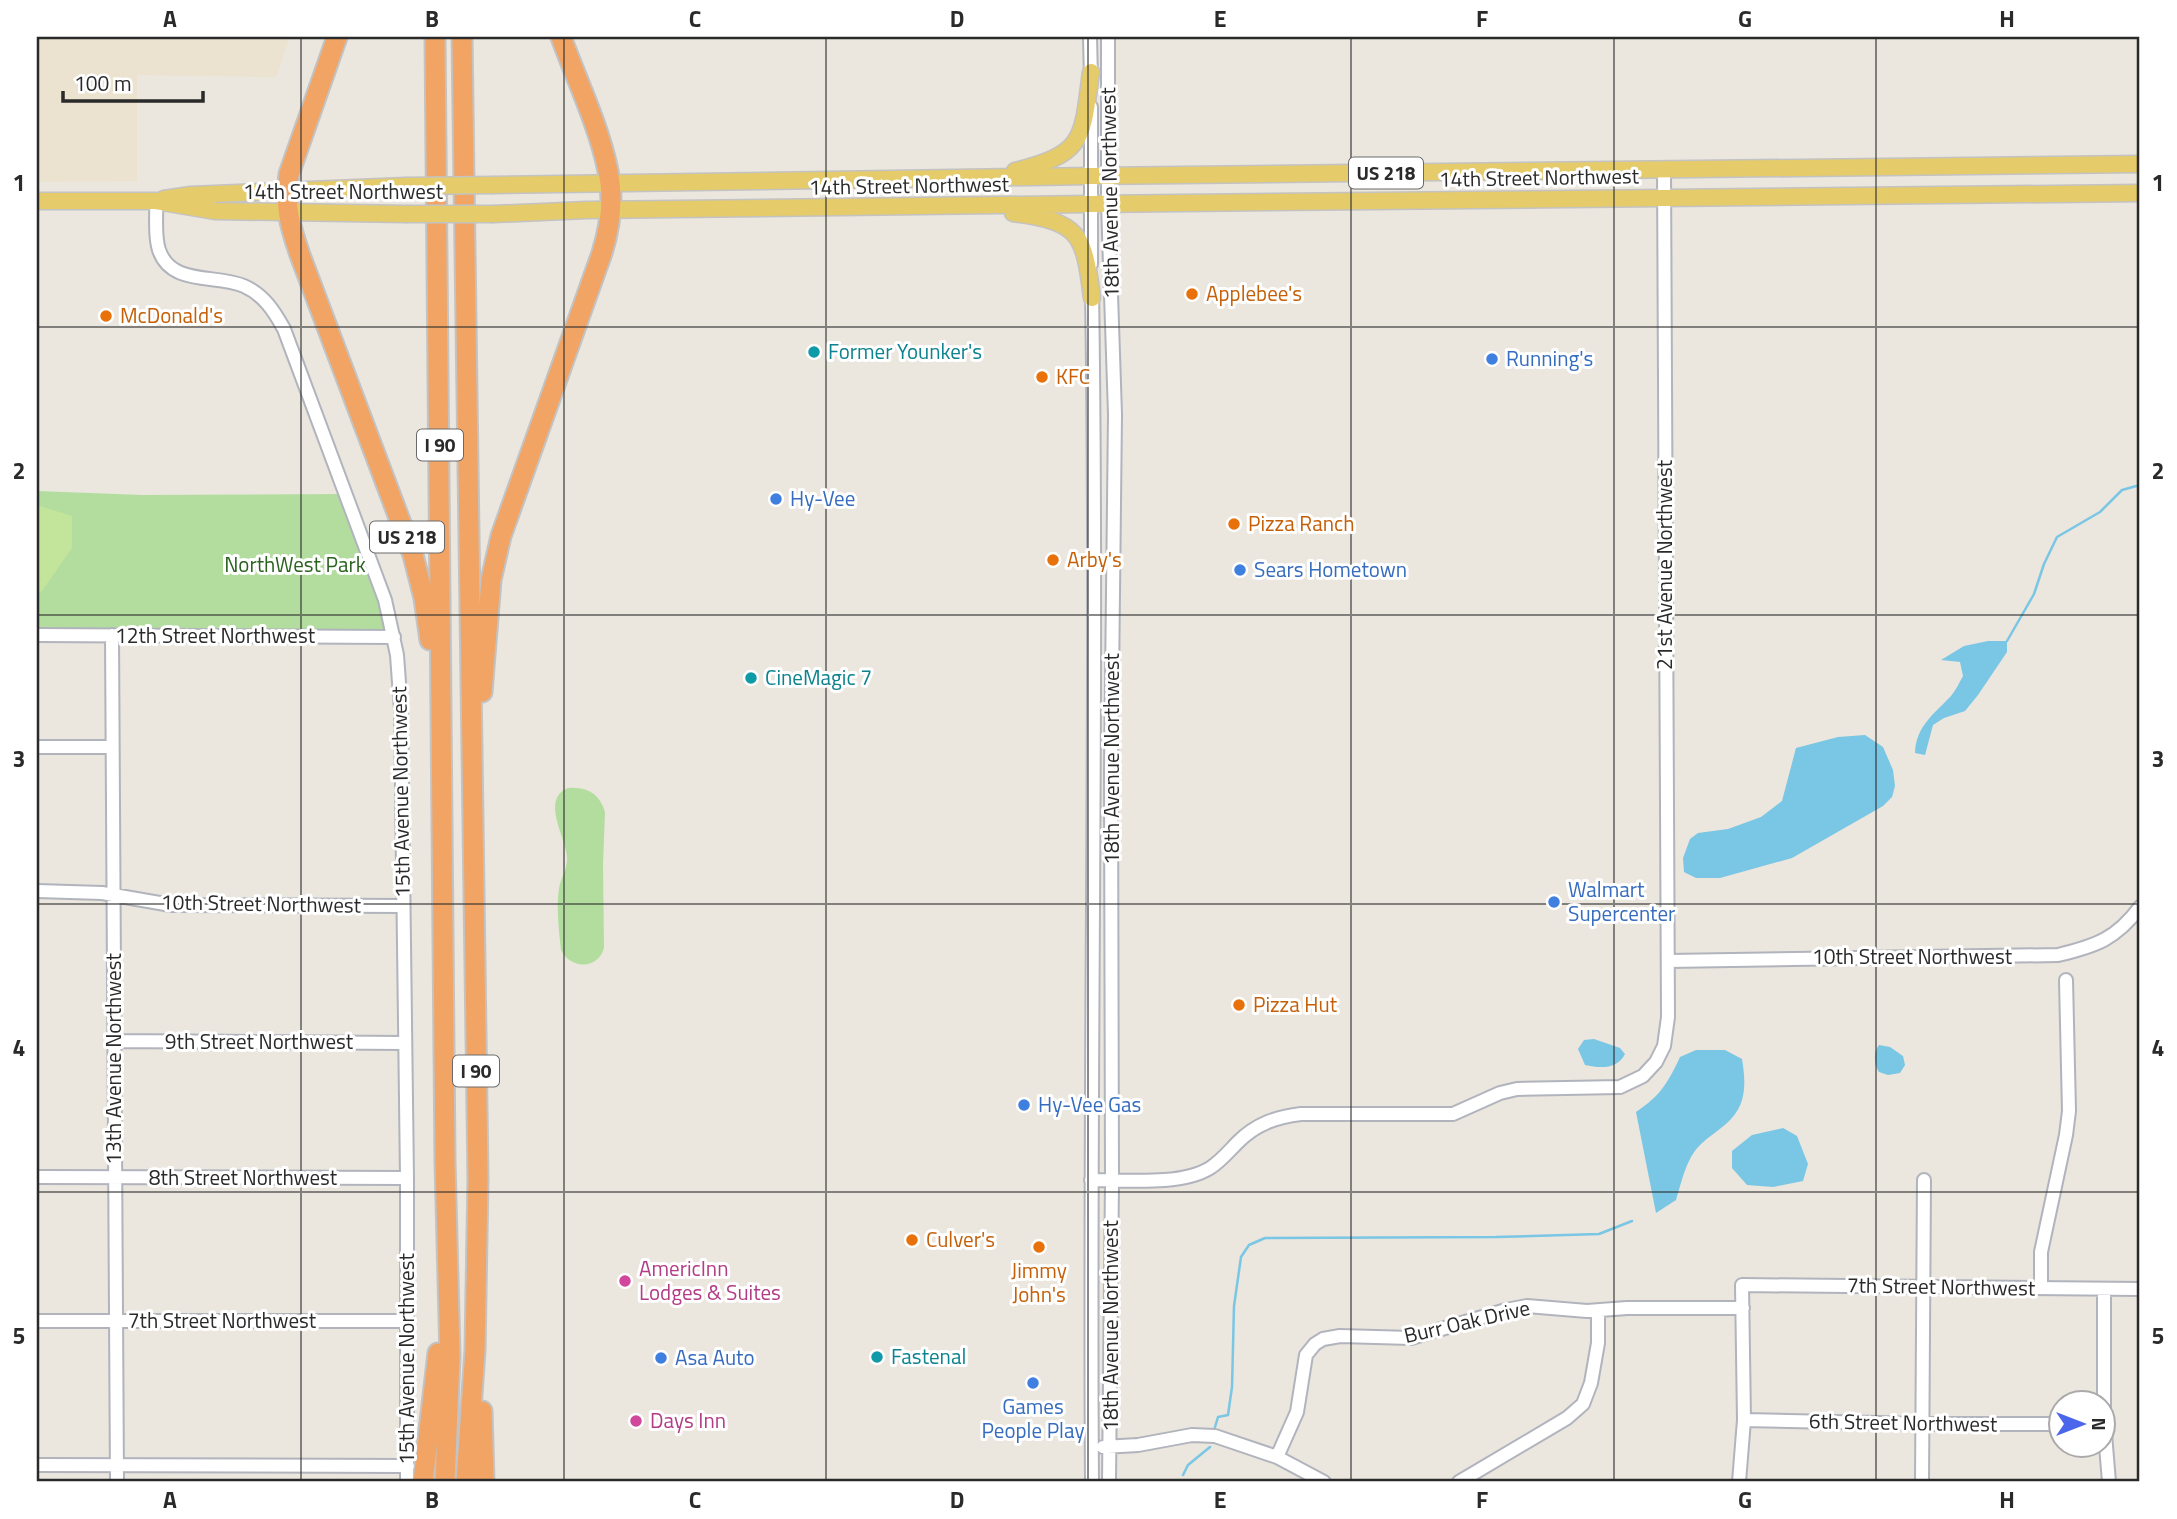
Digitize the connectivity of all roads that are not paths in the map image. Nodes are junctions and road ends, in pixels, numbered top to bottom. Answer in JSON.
{"nodes":[{"id":1,"x":337,"y":37,"type":"edge"},
{"id":2,"x":435,"y":37,"type":"edge"},
{"id":3,"x":462,"y":37,"type":"edge"},
{"id":4,"x":561,"y":37,"type":"edge"},
{"id":5,"x":1107,"y":38,"type":"edge"},
{"id":6,"x":1087,"y":40,"type":"edge"},
{"id":7,"x":1091,"y":72,"type":"junction"},
{"id":8,"x":2140,"y":164,"type":"edge"},
{"id":9,"x":1664,"y":169,"type":"junction"},
{"id":10,"x":1091,"y":176,"type":"junction"},
{"id":11,"x":1108,"y":176,"type":"junction"},
{"id":12,"x":938,"y":178,"type":"junction"},
{"id":13,"x":610,"y":183,"type":"junction"},
{"id":14,"x":286,"y":190,"type":"junction"},
{"id":15,"x":2140,"y":193,"type":"edge"},
{"id":16,"x":1664,"y":197,"type":"junction"},
{"id":17,"x":37,"y":201,"type":"edge"},
{"id":18,"x":156,"y":201,"type":"junction"},
{"id":19,"x":1090,"y":204,"type":"junction"},
{"id":20,"x":1108,"y":204,"type":"junction"},
{"id":21,"x":938,"y":206,"type":"junction"},
{"id":22,"x":610,"y":210,"type":"junction"},
{"id":23,"x":287,"y":213,"type":"junction"},
{"id":24,"x":1092,"y":298,"type":"junction"},
{"id":25,"x":37,"y":635,"type":"edge"},
{"id":26,"x":111,"y":635,"type":"junction"},
{"id":27,"x":394,"y":636,"type":"junction"},
{"id":28,"x":37,"y":747,"type":"edge"},
{"id":29,"x":112,"y":747,"type":"junction"},
{"id":30,"x":473,"y":853,"type":"junction"},
{"id":31,"x":443,"y":854,"type":"junction"},
{"id":32,"x":37,"y":891,"type":"edge"},
{"id":33,"x":113,"y":894,"type":"junction"},
{"id":34,"x":403,"y":906,"type":"junction"},
{"id":35,"x":2140,"y":907,"type":"edge"},
{"id":36,"x":1668,"y":961,"type":"junction"},
{"id":37,"x":2066,"y":980,"type":"dead end"},
{"id":38,"x":114,"y":1041,"type":"junction"},
{"id":39,"x":404,"y":1043,"type":"junction"},
{"id":40,"x":37,"y":1177,"type":"edge"},
{"id":41,"x":115,"y":1178,"type":"junction"},
{"id":42,"x":407,"y":1178,"type":"junction"},
{"id":43,"x":1091,"y":1180,"type":"junction"},
{"id":44,"x":1112,"y":1180,"type":"junction"},
{"id":45,"x":1924,"y":1180,"type":"dead end"},
{"id":46,"x":447,"y":1261,"type":"junction"},
{"id":47,"x":1925,"y":1287,"type":"junction"},
{"id":48,"x":477,"y":1288,"type":"junction"},
{"id":49,"x":2041,"y":1288,"type":"junction"},
{"id":50,"x":2104,"y":1289,"type":"junction"},
{"id":51,"x":2140,"y":1289,"type":"edge"},
{"id":52,"x":1743,"y":1308,"type":"junction"},
{"id":53,"x":1598,"y":1311,"type":"junction"},
{"id":54,"x":37,"y":1321,"type":"edge"},
{"id":55,"x":116,"y":1321,"type":"junction"},
{"id":56,"x":407,"y":1321,"type":"junction"},
{"id":57,"x":2104,"y":1390,"type":"edge"},
{"id":58,"x":1744,"y":1420,"type":"junction"},
{"id":59,"x":1922,"y":1424,"type":"junction"},
{"id":60,"x":2048,"y":1424,"type":"edge"},
{"id":61,"x":1110,"y":1446,"type":"junction"},
{"id":62,"x":1092,"y":1447,"type":"junction"},
{"id":63,"x":1277,"y":1457,"type":"junction"},
{"id":64,"x":2107,"y":1460,"type":"edge"},
{"id":65,"x":37,"y":1465,"type":"edge"},
{"id":66,"x":117,"y":1465,"type":"junction"},
{"id":67,"x":408,"y":1466,"type":"junction"},
{"id":68,"x":117,"y":1482,"type":"edge"},
{"id":69,"x":407,"y":1482,"type":"edge"},
{"id":70,"x":423,"y":1482,"type":"edge"},
{"id":71,"x":445,"y":1482,"type":"edge"},
{"id":72,"x":466,"y":1482,"type":"edge"},
{"id":73,"x":484,"y":1482,"type":"edge"},
{"id":74,"x":1093,"y":1482,"type":"edge"},
{"id":75,"x":1109,"y":1482,"type":"edge"},
{"id":76,"x":1324,"y":1482,"type":"edge"},
{"id":77,"x":1460,"y":1482,"type":"edge"},
{"id":78,"x":1740,"y":1482,"type":"edge"},
{"id":79,"x":1922,"y":1482,"type":"edge"},
{"id":80,"x":2109,"y":1482,"type":"edge"}],
"edges":[{"from":1,"to":14,"type":"highway"},
{"from":2,"to":31,"type":"highway","number":"I 90"},
{"from":3,"to":30,"type":"highway","number":"I 90"},
{"from":4,"to":13,"type":"highway"},
{"from":5,"to":11,"type":"street","name":"18th Avenue Northwest"},
{"from":6,"to":7,"type":"street","name":"18th Avenue Northwest"},
{"from":7,"to":10,"type":"street","name":"18th Avenue Northwest"},
{"from":7,"to":12,"type":"main road"},
{"from":8,"to":9,"type":"main road","number":"US 218"},
{"from":9,"to":11,"type":"main road","name":"14th Street Northwest","number":"US 218"},
{"from":9,"to":16,"type":"street","name":"21st Avenue Northwest"},
{"from":10,"to":11,"type":"main road","name":"14th Street Northwest","number":"US 218"},
{"from":10,"to":12,"type":"main road","name":"14th Street Northwest","number":"US 218"},
{"from":10,"to":19,"type":"street","name":"18th Avenue Northwest"},
{"from":11,"to":20,"type":"street","name":"18th Avenue Northwest"},
{"from":12,"to":13,"type":"main road","name":"14th Street Northwest","number":"US 218"},
{"from":13,"to":14,"type":"main road","name":"14th Street Northwest","number":"US 218","bridge":true},
{"from":13,"to":22,"type":"highway"},
{"from":14,"to":18,"type":"main road","name":"14th Street Northwest"},
{"from":14,"to":23,"type":"highway","number":"US 218"},
{"from":15,"to":16,"type":"main road","number":"US 218"},
{"from":16,"to":20,"type":"main road","name":"14th Street Northwest","number":"US 218"},
{"from":16,"to":36,"type":"street","name":"21st Avenue Northwest"},
{"from":17,"to":18,"type":"main road","name":"14th Street Northwest"},
{"from":18,"to":23,"type":"main road","name":"14th Street Northwest"},
{"from":18,"to":27,"type":"street","name":"15th Avenue Northwest"},
{"from":19,"to":20,"type":"main road","name":"14th Street Northwest","number":"US 218"},
{"from":19,"to":21,"type":"main road","name":"14th Street Northwest","number":"US 218"},
{"from":19,"to":24,"type":"street","name":"18th Avenue Northwest"},
{"from":20,"to":44,"type":"street","name":"18th Avenue Northwest"},
{"from":21,"to":22,"type":"main road","name":"14th Street Northwest","number":"US 218"},
{"from":21,"to":24,"type":"main road"},
{"from":22,"to":23,"type":"main road","name":"14th Street Northwest","bridge":true},
{"from":22,"to":30,"type":"highway"},
{"from":23,"to":31,"type":"highway","number":"US 218"},
{"from":24,"to":43,"type":"street","name":"18th Avenue Northwest"},
{"from":25,"to":26,"type":"street","name":"12th Street Northwest"},
{"from":26,"to":27,"type":"street","name":"12th Street Northwest"},
{"from":26,"to":29,"type":"street","name":"13th Avenue Northwest"},
{"from":27,"to":34,"type":"street","name":"15th Avenue Northwest"},
{"from":28,"to":29,"type":"street"},
{"from":29,"to":33,"type":"street","name":"13th Avenue Northwest"},
{"from":30,"to":48,"type":"highway","number":"I 90"},
{"from":31,"to":46,"type":"highway","number":"I 90"},
{"from":32,"to":33,"type":"street","name":"10th Street Northwest"},
{"from":33,"to":34,"type":"street","name":"10th Street Northwest"},
{"from":33,"to":38,"type":"street","name":"13th Avenue Northwest"},
{"from":34,"to":39,"type":"street","name":"15th Avenue Northwest"},
{"from":35,"to":36,"type":"street","name":"10th Street Northwest"},
{"from":36,"to":44,"type":"street"},
{"from":37,"to":49,"type":"street"},
{"from":38,"to":39,"type":"street","name":"9th Street Northwest"},
{"from":38,"to":41,"type":"street","name":"13th Avenue Northwest"},
{"from":39,"to":42,"type":"street","name":"15th Avenue Northwest"},
{"from":40,"to":41,"type":"street","name":"8th Street Northwest"},
{"from":41,"to":42,"type":"street","name":"8th Street Northwest"},
{"from":41,"to":55,"type":"street","name":"13th Avenue Northwest"},
{"from":42,"to":56,"type":"street","name":"15th Avenue Northwest"},
{"from":43,"to":44,"type":"street"},
{"from":43,"to":62,"type":"street","name":"18th Avenue Northwest"},
{"from":44,"to":61,"type":"street","name":"18th Avenue Northwest"},
{"from":45,"to":47,"type":"street"},
{"from":46,"to":70,"type":"highway"},
{"from":46,"to":71,"type":"highway","number":"I 90"},
{"from":47,"to":49,"type":"street","name":"7th Street Northwest"},
{"from":47,"to":52,"type":"street","name":"7th Street Northwest"},
{"from":47,"to":59,"type":"street"},
{"from":48,"to":72,"type":"highway","number":"I 90"},
{"from":48,"to":73,"type":"highway"},
{"from":49,"to":50,"type":"street","name":"7th Street Northwest"},
{"from":50,"to":51,"type":"street","name":"7th Street Northwest"},
{"from":50,"to":57,"type":"street"},
{"from":52,"to":53,"type":"street","name":"Burr Oak Drive"},
{"from":52,"to":58,"type":"street"},
{"from":53,"to":63,"type":"street","name":"Burr Oak Drive"},
{"from":53,"to":77,"type":"street"},
{"from":54,"to":55,"type":"street","name":"7th Street Northwest"},
{"from":55,"to":56,"type":"street","name":"7th Street Northwest"},
{"from":55,"to":66,"type":"street","name":"13th Avenue Northwest"},
{"from":56,"to":67,"type":"street","name":"15th Avenue Northwest"},
{"from":58,"to":59,"type":"street","name":"6th Street Northwest"},
{"from":58,"to":78,"type":"street"},
{"from":59,"to":60,"type":"street","name":"6th Street Northwest"},
{"from":59,"to":79,"type":"street"},
{"from":61,"to":62,"type":"street"},
{"from":61,"to":63,"type":"street"},
{"from":61,"to":75,"type":"street","name":"18th Avenue Northwest"},
{"from":62,"to":74,"type":"street","name":"18th Avenue Northwest"},
{"from":63,"to":76,"type":"street"},
{"from":64,"to":80,"type":"street"},
{"from":65,"to":66,"type":"street"},
{"from":66,"to":67,"type":"street"},
{"from":66,"to":68,"type":"street","name":"13th Avenue Northwest"},
{"from":67,"to":69,"type":"street","name":"15th Avenue Northwest"}]}
